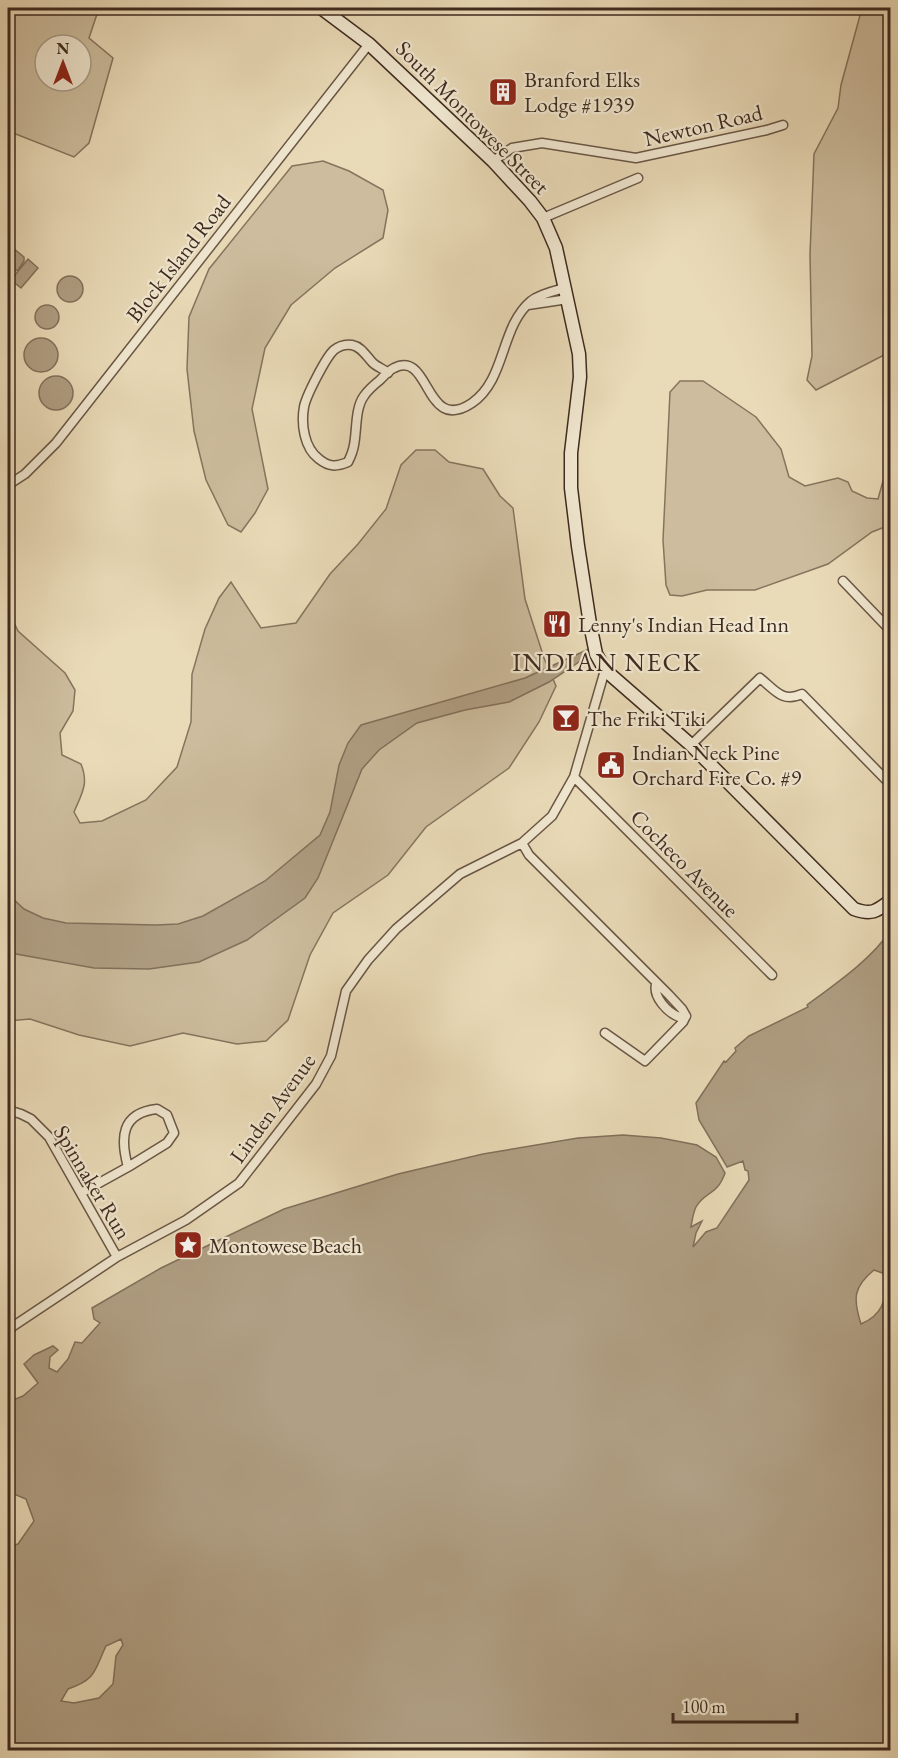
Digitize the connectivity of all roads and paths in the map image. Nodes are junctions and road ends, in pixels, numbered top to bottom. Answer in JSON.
{"nodes":[{"id":1,"x":321,"y":8,"type":"edge"},
{"id":2,"x":369,"y":44,"type":"junction"},
{"id":3,"x":783,"y":125,"type":"dead end"},
{"id":4,"x":493,"y":161,"type":"junction"},
{"id":5,"x":638,"y":178,"type":"dead end"},
{"id":6,"x":543,"y":218,"type":"junction"},
{"id":7,"x":566,"y":294,"type":"junction"},
{"id":8,"x":388,"y":373,"type":"junction"},
{"id":9,"x":8,"y":485,"type":"edge"},
{"id":10,"x":843,"y":581,"type":"dead end"},
{"id":11,"x":891,"y":630,"type":"edge"},
{"id":12,"x":605,"y":670,"type":"junction"},
{"id":13,"x":691,"y":746,"type":"junction"},
{"id":14,"x":574,"y":777,"type":"junction"},
{"id":15,"x":891,"y":784,"type":"edge"},
{"id":16,"x":522,"y":843,"type":"junction"},
{"id":17,"x":891,"y":901,"type":"edge"},
{"id":18,"x":772,"y":975,"type":"dead end"},
{"id":19,"x":605,"y":1033,"type":"dead end"},
{"id":20,"x":8,"y":1110,"type":"edge"},
{"id":21,"x":128,"y":1167,"type":"junction"},
{"id":22,"x":81,"y":1193,"type":"junction"},
{"id":23,"x":117,"y":1257,"type":"junction"},
{"id":24,"x":8,"y":1334,"type":"edge"}],
"edges":[{"from":1,"to":2,"type":"main road","name":"South Montowese Street"},
{"from":2,"to":4,"type":"main road","name":"South Montowese Street"},
{"from":2,"to":9,"type":"street","name":"Block Island Road"},
{"from":3,"to":4,"type":"street","name":"Newton Road"},
{"from":4,"to":6,"type":"main road","name":"South Montowese Street"},
{"from":5,"to":6,"type":"street"},
{"from":6,"to":7,"type":"main road","name":"South Montowese Street"},
{"from":7,"to":8,"type":"street"},
{"from":7,"to":12,"type":"main road","name":"South Montowese Street"},
{"from":8,"to":8,"type":"street"},
{"from":10,"to":11,"type":"street"},
{"from":12,"to":13,"type":"main road","name":"South Montowese Street"},
{"from":12,"to":14,"type":"street","name":"Linden Avenue"},
{"from":13,"to":15,"type":"street"},
{"from":13,"to":17,"type":"main road","name":"South Montowese Street"},
{"from":14,"to":16,"type":"street","name":"Linden Avenue"},
{"from":14,"to":18,"type":"street","name":"Cocheco Avenue"},
{"from":16,"to":19,"type":"street"},
{"from":16,"to":23,"type":"street","name":"Linden Avenue"},
{"from":20,"to":22,"type":"street","name":"Spinnaker Run"},
{"from":21,"to":21,"type":"street"},
{"from":21,"to":22,"type":"street"},
{"from":22,"to":23,"type":"street","name":"Spinnaker Run"},
{"from":23,"to":24,"type":"street","name":"Linden Avenue"}]}
